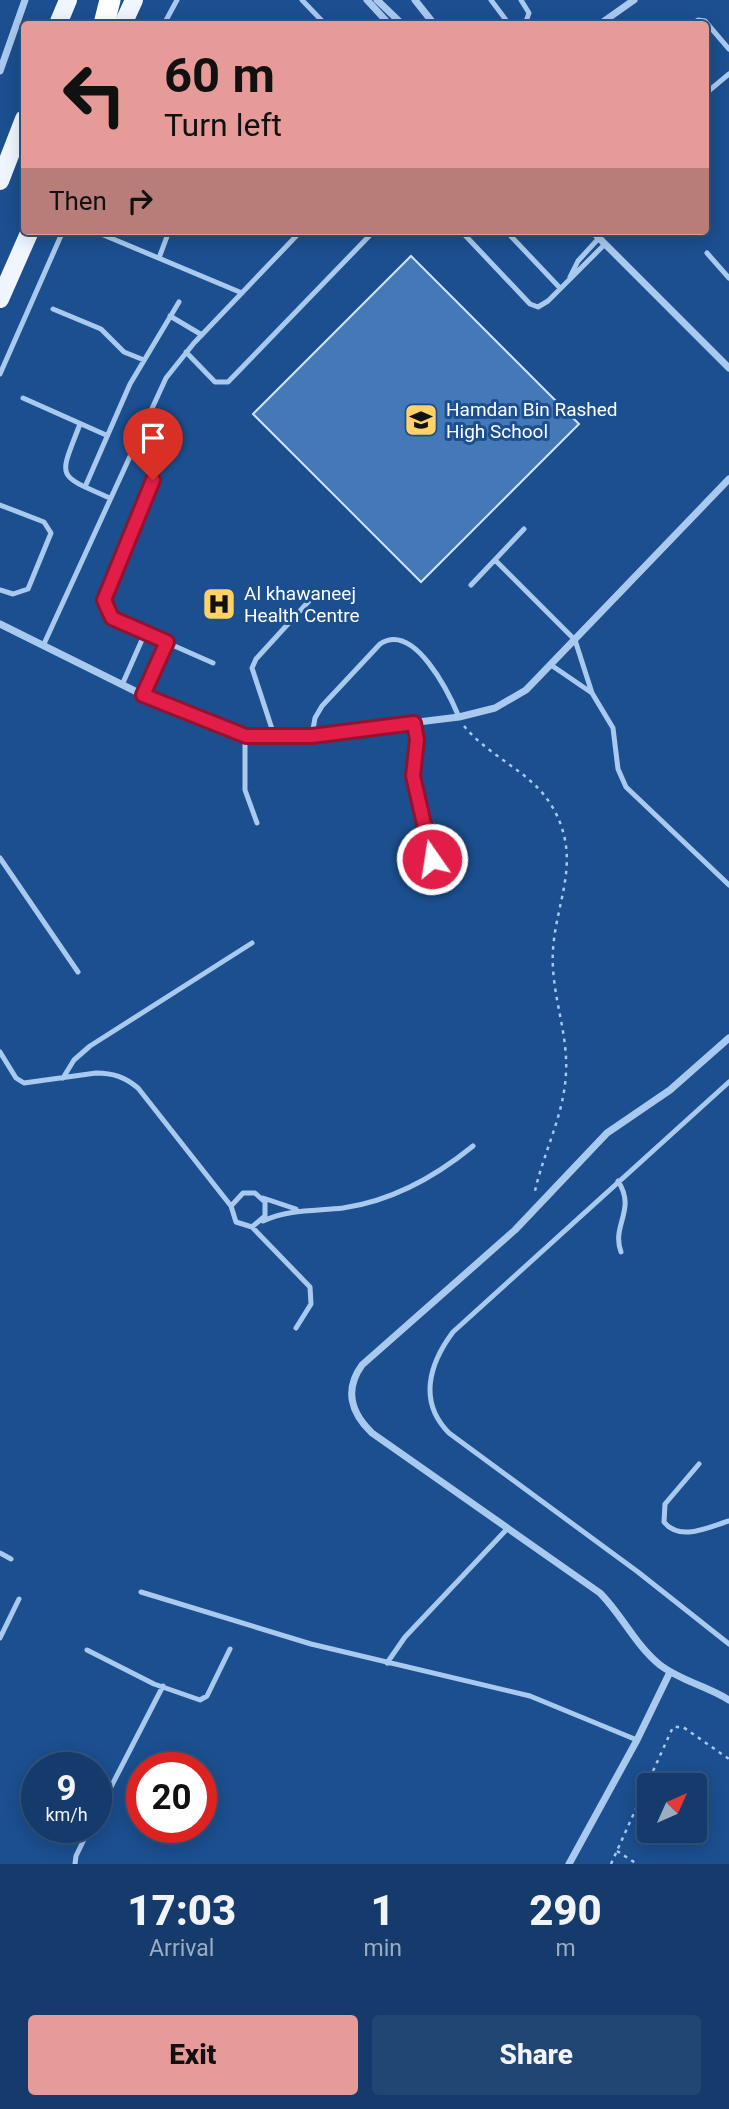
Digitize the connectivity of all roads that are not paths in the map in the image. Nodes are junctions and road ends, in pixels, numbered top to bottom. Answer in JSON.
{"nodes":[{"id":1,"x":24,"y":0,"type":"edge"},
{"id":2,"x":68,"y":0,"type":"edge"},
{"id":3,"x":110,"y":0,"type":"edge"},
{"id":4,"x":134,"y":0,"type":"edge"},
{"id":5,"x":177,"y":0,"type":"edge"},
{"id":6,"x":302,"y":0,"type":"edge"},
{"id":7,"x":367,"y":0,"type":"edge"},
{"id":8,"x":377,"y":0,"type":"edge"},
{"id":9,"x":415,"y":0,"type":"edge"},
{"id":10,"x":491,"y":0,"type":"edge"},
{"id":11,"x":521,"y":0,"type":"edge"},
{"id":12,"x":634,"y":0,"type":"edge"},
{"id":13,"x":59,"y":21,"type":"edge"},
{"id":14,"x":105,"y":21,"type":"edge"},
{"id":15,"x":124,"y":21,"type":"edge"},
{"id":16,"x":166,"y":21,"type":"edge"},
{"id":17,"x":322,"y":21,"type":"edge"},
{"id":18,"x":386,"y":21,"type":"edge"},
{"id":19,"x":399,"y":21,"type":"edge"},
{"id":20,"x":432,"y":21,"type":"edge"},
{"id":21,"x":507,"y":21,"type":"edge"},
{"id":22,"x":525,"y":21,"type":"edge"},
{"id":23,"x":604,"y":21,"type":"edge"},
{"id":24,"x":709,"y":26,"type":"edge"},
{"id":25,"x":729,"y":49,"type":"edge"},
{"id":26,"x":0,"y":71,"type":"edge"},
{"id":27,"x":729,"y":74,"type":"edge"},
{"id":28,"x":709,"y":91,"type":"edge"},
{"id":29,"x":21,"y":127,"type":"edge"},
{"id":30,"x":0,"y":181,"type":"edge"},
{"id":31,"x":28,"y":235,"type":"edge"},
{"id":32,"x":61,"y":235,"type":"edge"},
{"id":33,"x":103,"y":235,"type":"edge"},
{"id":34,"x":168,"y":235,"type":"edge"},
{"id":35,"x":297,"y":235,"type":"edge"},
{"id":36,"x":370,"y":235,"type":"edge"},
{"id":37,"x":465,"y":235,"type":"edge"},
{"id":38,"x":510,"y":235,"type":"edge"},
{"id":39,"x":596,"y":235,"type":"edge"},
{"id":40,"x":602,"y":241,"type":"junction"},
{"id":41,"x":707,"y":253,"type":"dead end"},
{"id":42,"x":159,"y":258,"type":"junction"},
{"id":43,"x":729,"y":278,"type":"edge"},
{"id":44,"x":561,"y":288,"type":"junction"},
{"id":45,"x":242,"y":293,"type":"junction"},
{"id":46,"x":0,"y":299,"type":"edge"},
{"id":47,"x":179,"y":302,"type":"dead end"},
{"id":48,"x":53,"y":309,"type":"dead end"},
{"id":49,"x":170,"y":316,"type":"junction"},
{"id":50,"x":202,"y":335,"type":"junction"},
{"id":51,"x":186,"y":352,"type":"junction"},
{"id":52,"x":144,"y":360,"type":"junction"},
{"id":53,"x":729,"y":368,"type":"edge"},
{"id":54,"x":0,"y":374,"type":"edge"},
{"id":55,"x":23,"y":398,"type":"dead end"},
{"id":56,"x":80,"y":424,"type":"junction"},
{"id":57,"x":106,"y":435,"type":"junction"},
{"id":58,"x":729,"y":479,"type":"edge"},
{"id":59,"x":153,"y":480,"type":"dead end"},
{"id":60,"x":85,"y":487,"type":"junction"},
{"id":61,"x":110,"y":498,"type":"junction"},
{"id":62,"x":0,"y":505,"type":"edge"},
{"id":63,"x":524,"y":529,"type":"dead end"},
{"id":64,"x":495,"y":559,"type":"junction"},
{"id":65,"x":471,"y":586,"type":"dead end"},
{"id":66,"x":0,"y":590,"type":"edge"},
{"id":67,"x":309,"y":601,"type":"dead end"},
{"id":68,"x":0,"y":624,"type":"edge"},
{"id":69,"x":145,"y":633,"type":"junction"},
{"id":70,"x":575,"y":640,"type":"junction"},
{"id":71,"x":167,"y":642,"type":"junction"},
{"id":72,"x":43,"y":646,"type":"junction"},
{"id":73,"x":213,"y":663,"type":"dead end"},
{"id":74,"x":551,"y":665,"type":"junction"},
{"id":75,"x":122,"y":685,"type":"junction"},
{"id":76,"x":592,"y":693,"type":"junction"},
{"id":77,"x":143,"y":695,"type":"junction"},
{"id":78,"x":459,"y":717,"type":"junction"},
{"id":79,"x":414,"y":723,"type":"junction"},
{"id":80,"x":274,"y":735,"type":"junction"},
{"id":81,"x":246,"y":736,"type":"junction"},
{"id":82,"x":312,"y":736,"type":"junction"},
{"id":83,"x":257,"y":823,"type":"dead end"},
{"id":84,"x":0,"y":858,"type":"edge"},
{"id":85,"x":432,"y":859,"type":"dead end"},
{"id":86,"x":729,"y":885,"type":"edge"},
{"id":87,"x":252,"y":943,"type":"dead end"},
{"id":88,"x":78,"y":972,"type":"dead end"},
{"id":89,"x":729,"y":1038,"type":"edge"},
{"id":90,"x":0,"y":1052,"type":"edge"},
{"id":91,"x":63,"y":1078,"type":"junction"},
{"id":92,"x":729,"y":1082,"type":"edge"},
{"id":93,"x":473,"y":1146,"type":"dead end"},
{"id":94,"x":618,"y":1181,"type":"junction"},
{"id":95,"x":260,"y":1197,"type":"junction"},
{"id":96,"x":231,"y":1206,"type":"junction"},
{"id":97,"x":299,"y":1210,"type":"junction"},
{"id":98,"x":262,"y":1222,"type":"junction"},
{"id":99,"x":252,"y":1227,"type":"junction"},
{"id":100,"x":621,"y":1252,"type":"dead end"},
{"id":101,"x":296,"y":1328,"type":"dead end"},
{"id":102,"x":699,"y":1464,"type":"dead end"},
{"id":103,"x":729,"y":1521,"type":"edge"},
{"id":104,"x":507,"y":1529,"type":"junction"},
{"id":105,"x":0,"y":1553,"type":"edge"},
{"id":106,"x":11,"y":1559,"type":"dead end"},
{"id":107,"x":141,"y":1592,"type":"dead end"},
{"id":108,"x":19,"y":1599,"type":"dead end"},
{"id":109,"x":0,"y":1638,"type":"edge"},
{"id":110,"x":729,"y":1644,"type":"edge"},
{"id":111,"x":230,"y":1649,"type":"dead end"},
{"id":112,"x":88,"y":1650,"type":"dead end"},
{"id":113,"x":387,"y":1663,"type":"junction"},
{"id":114,"x":670,"y":1672,"type":"junction"},
{"id":115,"x":163,"y":1686,"type":"junction"},
{"id":116,"x":729,"y":1700,"type":"edge"},
{"id":117,"x":637,"y":1740,"type":"junction"},
{"id":118,"x":112,"y":1785,"type":"edge"},
{"id":119,"x":82,"y":1843,"type":"edge"},
{"id":120,"x":75,"y":1864,"type":"edge"},
{"id":121,"x":569,"y":1864,"type":"edge"}],
"edges":[{"from":1,"to":26,"type":"street"},
{"from":2,"to":13,"type":"main road"},
{"from":3,"to":14,"type":"highway"},
{"from":4,"to":15,"type":"main road"},
{"from":5,"to":16,"type":"lane"},
{"from":6,"to":17,"type":"lane"},
{"from":7,"to":18,"type":"street"},
{"from":8,"to":19,"type":"street"},
{"from":9,"to":20,"type":"street"},
{"from":10,"to":21,"type":"lane"},
{"from":11,"to":22,"type":"lane"},
{"from":12,"to":23,"type":"street"},
{"from":24,"to":25,"type":"lane"},
{"from":27,"to":28,"type":"lane"},
{"from":29,"to":30,"type":"main road"},
{"from":31,"to":46,"type":"main road"},
{"from":32,"to":54,"type":"lane"},
{"from":33,"to":42,"type":"lane"},
{"from":34,"to":42,"type":"lane"},
{"from":35,"to":45,"type":"lane"},
{"from":36,"to":51,"type":"lane"},
{"from":37,"to":44,"type":"lane"},
{"from":38,"to":44,"type":"lane"},
{"from":39,"to":40,"type":"street"},
{"from":40,"to":44,"type":"lane"},
{"from":40,"to":53,"type":"street"},
{"from":41,"to":43,"type":"lane"},
{"from":42,"to":45,"type":"lane"},
{"from":45,"to":50,"type":"lane"},
{"from":47,"to":49,"type":"lane"},
{"from":48,"to":52,"type":"lane"},
{"from":49,"to":50,"type":"lane"},
{"from":49,"to":52,"type":"lane"},
{"from":50,"to":51,"type":"lane"},
{"from":51,"to":61,"type":"lane"},
{"from":52,"to":57,"type":"lane"},
{"from":55,"to":56,"type":"lane"},
{"from":56,"to":57,"type":"lane"},
{"from":56,"to":60,"type":"lane"},
{"from":57,"to":60,"type":"lane"},
{"from":58,"to":70,"type":"street"},
{"from":59,"to":69,"type":"lane"},
{"from":60,"to":61,"type":"lane"},
{"from":61,"to":72,"type":"lane"},
{"from":62,"to":66,"type":"lane"},
{"from":63,"to":64,"type":"lane"},
{"from":64,"to":65,"type":"lane"},
{"from":64,"to":70,"type":"lane"},
{"from":67,"to":80,"type":"lane"},
{"from":68,"to":72,"type":"street"},
{"from":69,"to":71,"type":"lane"},
{"from":69,"to":75,"type":"lane"},
{"from":70,"to":74,"type":"street"},
{"from":70,"to":76,"type":"lane"},
{"from":71,"to":73,"type":"lane"},
{"from":71,"to":77,"type":"lane"},
{"from":72,"to":75,"type":"street"},
{"from":74,"to":76,"type":"lane"},
{"from":74,"to":78,"type":"street"},
{"from":75,"to":77,"type":"street"},
{"from":76,"to":86,"type":"lane"},
{"from":77,"to":81,"type":"street"},
{"from":78,"to":79,"type":"street"},
{"from":78,"to":82,"type":"lane"},
{"from":79,"to":82,"type":"street"},
{"from":79,"to":85,"type":"lane"},
{"from":80,"to":81,"type":"street"},
{"from":80,"to":82,"type":"street"},
{"from":81,"to":83,"type":"lane"},
{"from":84,"to":88,"type":"lane"},
{"from":87,"to":91,"type":"lane"},
{"from":89,"to":104,"type":"street"},
{"from":90,"to":91,"type":"lane"},
{"from":91,"to":96,"type":"lane"},
{"from":92,"to":94,"type":"lane"},
{"from":93,"to":97,"type":"lane"},
{"from":94,"to":100,"type":"lane"},
{"from":94,"to":110,"type":"lane"},
{"from":95,"to":96,"type":"lane"},
{"from":95,"to":97,"type":"lane"},
{"from":95,"to":98,"type":"lane"},
{"from":96,"to":99,"type":"lane"},
{"from":97,"to":98,"type":"lane"},
{"from":98,"to":99,"type":"lane"},
{"from":99,"to":101,"type":"lane"},
{"from":102,"to":103,"type":"lane"},
{"from":104,"to":113,"type":"lane"},
{"from":104,"to":114,"type":"street"},
{"from":105,"to":106,"type":"lane"},
{"from":107,"to":113,"type":"lane"},
{"from":108,"to":109,"type":"lane"},
{"from":111,"to":115,"type":"lane"},
{"from":112,"to":115,"type":"lane"},
{"from":113,"to":117,"type":"lane"},
{"from":114,"to":116,"type":"street"},
{"from":114,"to":117,"type":"street"},
{"from":115,"to":118,"type":"lane"},
{"from":117,"to":121,"type":"street"},
{"from":119,"to":120,"type":"lane"}]}
